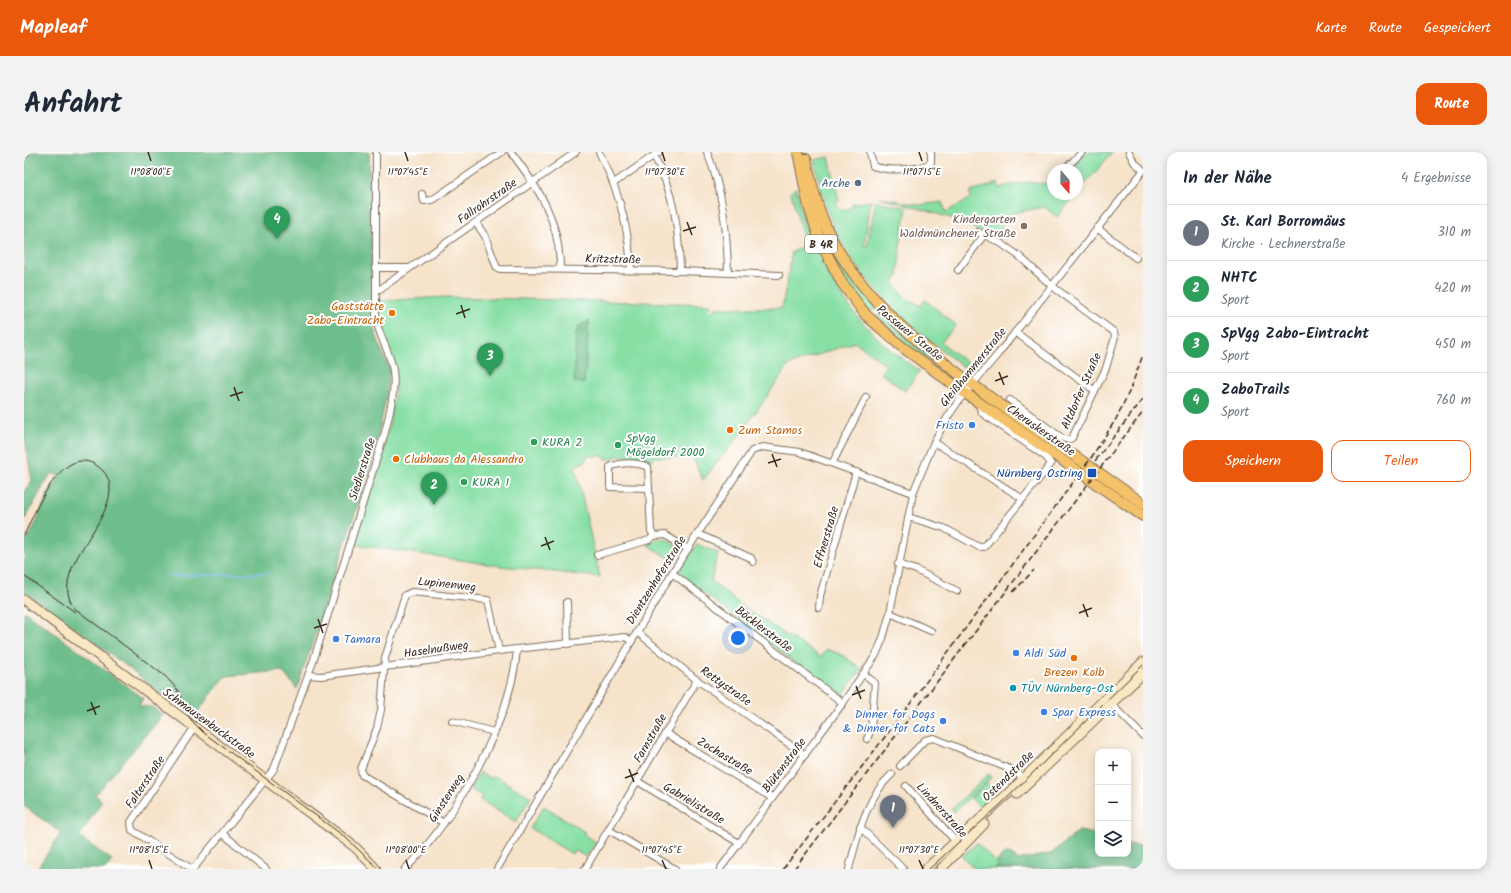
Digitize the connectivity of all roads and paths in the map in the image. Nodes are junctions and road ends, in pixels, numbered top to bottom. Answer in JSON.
{"nodes":[{"id":1,"x":376,"y":152,"type":"edge"},
{"id":2,"x":502,"y":152,"type":"edge"},
{"id":3,"x":511,"y":152,"type":"edge"},
{"id":4,"x":576,"y":152,"type":"edge"},
{"id":5,"x":599,"y":152,"type":"edge"},
{"id":6,"x":707,"y":152,"type":"edge"},
{"id":7,"x":798,"y":152,"type":"edge"},
{"id":8,"x":805,"y":152,"type":"edge"},
{"id":9,"x":870,"y":152,"type":"edge"},
{"id":10,"x":931,"y":152,"type":"edge"},
{"id":11,"x":1082,"y":152,"type":"edge"},
{"id":12,"x":1129,"y":152,"type":"edge"},
{"id":13,"x":656,"y":154,"type":"edge"},
{"id":14,"x":1070,"y":164,"type":"edge"},
{"id":15,"x":1143,"y":171,"type":"edge"},
{"id":16,"x":533,"y":182,"type":"junction"},
{"id":17,"x":614,"y":183,"type":"junction"},
{"id":18,"x":422,"y":194,"type":"dead end"},
{"id":19,"x":476,"y":223,"type":"junction"},
{"id":20,"x":1097,"y":228,"type":"junction"},
{"id":21,"x":1136,"y":258,"type":"dead end"},
{"id":22,"x":375,"y":268,"type":"junction"},
{"id":23,"x":411,"y":268,"type":"junction"},
{"id":24,"x":560,"y":269,"type":"junction"},
{"id":25,"x":631,"y":270,"type":"junction"},
{"id":26,"x":958,"y":270,"type":"dead end"},
{"id":27,"x":680,"y":271,"type":"junction"},
{"id":28,"x":728,"y":272,"type":"junction"},
{"id":29,"x":779,"y":275,"type":"dead end"},
{"id":30,"x":1052,"y":286,"type":"junction"},
{"id":31,"x":376,"y":290,"type":"junction"},
{"id":32,"x":887,"y":312,"type":"junction"},
{"id":33,"x":874,"y":322,"type":"junction"},
{"id":34,"x":1015,"y":332,"type":"junction"},
{"id":35,"x":972,"y":385,"type":"junction"},
{"id":36,"x":1095,"y":392,"type":"junction"},
{"id":37,"x":965,"y":393,"type":"junction"},
{"id":38,"x":866,"y":397,"type":"dead end"},
{"id":39,"x":1010,"y":400,"type":"dead end"},
{"id":40,"x":978,"y":402,"type":"junction"},
{"id":41,"x":934,"y":442,"type":"junction"},
{"id":42,"x":833,"y":462,"type":"junction"},
{"id":43,"x":856,"y":472,"type":"junction"},
{"id":44,"x":648,"y":488,"type":"junction"},
{"id":45,"x":913,"y":493,"type":"junction"},
{"id":46,"x":1023,"y":500,"type":"junction"},
{"id":47,"x":1143,"y":504,"type":"edge"},
{"id":48,"x":1143,"y":516,"type":"edge"},
{"id":49,"x":908,"y":518,"type":"junction"},
{"id":50,"x":698,"y":534,"type":"junction"},
{"id":51,"x":654,"y":536,"type":"junction"},
{"id":52,"x":688,"y":549,"type":"junction"},
{"id":53,"x":597,"y":555,"type":"dead end"},
{"id":54,"x":753,"y":562,"type":"dead end"},
{"id":55,"x":898,"y":564,"type":"junction"},
{"id":56,"x":672,"y":572,"type":"junction"},
{"id":57,"x":957,"y":591,"type":"dead end"},
{"id":58,"x":24,"y":600,"type":"edge"},
{"id":59,"x":567,"y":602,"type":"dead end"},
{"id":60,"x":819,"y":608,"type":"dead end"},
{"id":61,"x":890,"y":613,"type":"junction"},
{"id":62,"x":931,"y":631,"type":"dead end"},
{"id":63,"x":637,"y":632,"type":"junction"},
{"id":64,"x":632,"y":641,"type":"junction"},
{"id":65,"x":568,"y":644,"type":"junction"},
{"id":66,"x":517,"y":649,"type":"junction"},
{"id":67,"x":499,"y":651,"type":"junction"},
{"id":68,"x":1143,"y":662,"type":"edge"},
{"id":69,"x":384,"y":668,"type":"junction"},
{"id":70,"x":1143,"y":673,"type":"edge"},
{"id":71,"x":864,"y":674,"type":"junction"},
{"id":72,"x":308,"y":675,"type":"junction"},
{"id":73,"x":697,"y":680,"type":"junction"},
{"id":74,"x":1108,"y":702,"type":"junction"},
{"id":75,"x":844,"y":703,"type":"junction"},
{"id":76,"x":452,"y":721,"type":"dead end"},
{"id":77,"x":194,"y":728,"type":"junction"},
{"id":78,"x":494,"y":732,"type":"junction"},
{"id":79,"x":665,"y":733,"type":"junction"},
{"id":80,"x":1143,"y":736,"type":"edge"},
{"id":81,"x":867,"y":738,"type":"dead end"},
{"id":82,"x":805,"y":755,"type":"junction"},
{"id":83,"x":900,"y":766,"type":"dead end"},
{"id":84,"x":892,"y":774,"type":"dead end"},
{"id":85,"x":266,"y":780,"type":"junction"},
{"id":86,"x":1027,"y":780,"type":"junction"},
{"id":87,"x":637,"y":781,"type":"junction"},
{"id":88,"x":906,"y":786,"type":"dead end"},
{"id":89,"x":772,"y":798,"type":"junction"},
{"id":90,"x":444,"y":823,"type":"junction"},
{"id":91,"x":860,"y":827,"type":"junction"},
{"id":92,"x":609,"y":830,"type":"junction"},
{"id":93,"x":223,"y":834,"type":"junction"},
{"id":94,"x":739,"y":843,"type":"junction"},
{"id":95,"x":959,"y":845,"type":"junction"},
{"id":96,"x":193,"y":869,"type":"edge"},
{"id":97,"x":266,"y":869,"type":"edge"},
{"id":98,"x":376,"y":869,"type":"edge"},
{"id":99,"x":405,"y":869,"type":"edge"},
{"id":100,"x":497,"y":869,"type":"edge"},
{"id":101,"x":585,"y":869,"type":"edge"},
{"id":102,"x":675,"y":869,"type":"edge"},
{"id":103,"x":720,"y":869,"type":"edge"},
{"id":104,"x":849,"y":869,"type":"edge"},
{"id":105,"x":903,"y":869,"type":"edge"},
{"id":106,"x":926,"y":869,"type":"edge"},
{"id":107,"x":941,"y":869,"type":"edge"}],
"edges":[{"from":1,"to":22,"type":"street","name":"Siedlerstraße"},
{"from":2,"to":18,"type":"street"},
{"from":3,"to":16,"type":"street"},
{"from":4,"to":16,"type":"street","name":"Fallrohrstraße"},
{"from":5,"to":17,"type":"street"},
{"from":6,"to":28,"type":"street"},
{"from":7,"to":33,"type":"main road","name":"Passauer Straße","number":"B 4R"},
{"from":8,"to":32,"type":"main road","name":"Passauer Straße","number":"B 4R"},
{"from":9,"to":10,"type":"street"},
{"from":11,"to":14,"type":"street"},
{"from":12,"to":15,"type":"street"},
{"from":13,"to":17,"type":"street"},
{"from":13,"to":27,"type":"street"},
{"from":15,"to":20,"type":"street","name":"Gleißhammerstraße"},
{"from":16,"to":19,"type":"street","name":"Fallrohrstraße"},
{"from":16,"to":24,"type":"street"},
{"from":17,"to":25,"type":"street"},
{"from":19,"to":23,"type":"street","name":"Fallrohrstraße"},
{"from":19,"to":24,"type":"street","name":"Kritzstraße"},
{"from":20,"to":21,"type":"street"},
{"from":20,"to":30,"type":"street","name":"Gleißhammerstraße"},
{"from":22,"to":23,"type":"street"},
{"from":22,"to":31,"type":"street","name":"Siedlerstraße"},
{"from":23,"to":31,"type":"street","name":"Fallrohrstraße"},
{"from":24,"to":25,"type":"street","name":"Kritzstraße"},
{"from":25,"to":27,"type":"street","name":"Kritzstraße"},
{"from":26,"to":30,"type":"street"},
{"from":27,"to":28,"type":"street","name":"Kritzstraße"},
{"from":28,"to":29,"type":"street","name":"Kritzstraße"},
{"from":30,"to":34,"type":"street","name":"Gleißhammerstraße"},
{"from":30,"to":36,"type":"street","name":"Altdorfer Straße"},
{"from":31,"to":72,"type":"street","name":"Siedlerstraße"},
{"from":32,"to":33,"type":"main road"},
{"from":32,"to":35,"type":"main road","name":"Passauer Straße","number":"B 4R"},
{"from":33,"to":37,"type":"main road","name":"Passauer Straße","number":"B 4R"},
{"from":34,"to":35,"type":"street","name":"Gleißhammerstraße"},
{"from":34,"to":36,"type":"street"},
{"from":35,"to":37,"type":"street","name":"Gleißhammerstraße"},
{"from":35,"to":47,"type":"main road","name":"Cheruskerstraße","number":"B 4R"},
{"from":36,"to":39,"type":"street","name":"Altdorfer Straße"},
{"from":37,"to":40,"type":"main road","name":"Cheruskerstraße","number":"B 4R"},
{"from":37,"to":41,"type":"street","name":"Gleißhammerstraße"},
{"from":38,"to":42,"type":"street"},
{"from":40,"to":46,"type":"street"},
{"from":40,"to":48,"type":"main road","name":"Cheruskerstraße","number":"B 4R"},
{"from":41,"to":45,"type":"street","name":"Gleißhammerstraße"},
{"from":41,"to":46,"type":"street"},
{"from":42,"to":43,"type":"street","name":"Dientzenhoferstraße"},
{"from":42,"to":50,"type":"street","name":"Dientzenhoferstraße"},
{"from":43,"to":45,"type":"street","name":"Dientzenhoferstraße"},
{"from":43,"to":60,"type":"street","name":"Effnerstraße"},
{"from":44,"to":44,"type":"street"},
{"from":44,"to":51,"type":"street"},
{"from":45,"to":49,"type":"street","name":"Gleißhammerstraße"},
{"from":46,"to":49,"type":"street"},
{"from":49,"to":55,"type":"street","name":"Gleißhammerstraße"},
{"from":50,"to":52,"type":"street","name":"Dientzenhoferstraße"},
{"from":50,"to":54,"type":"street"},
{"from":51,"to":52,"type":"street"},
{"from":51,"to":53,"type":"street"},
{"from":52,"to":56,"type":"street","name":"Dientzenhoferstraße"},
{"from":55,"to":57,"type":"street"},
{"from":55,"to":61,"type":"street","name":"Gleißhammerstraße"},
{"from":56,"to":63,"type":"street","name":"Dientzenhoferstraße"},
{"from":56,"to":75,"type":"street","name":"Böcklerstraße"},
{"from":58,"to":77,"type":"street","name":"Schmausenbuckstraße"},
{"from":59,"to":65,"type":"street"},
{"from":61,"to":62,"type":"street"},
{"from":61,"to":71,"type":"street","name":"Gleißhammerstraße"},
{"from":63,"to":64,"type":"street","name":"Dientzenhoferstraße"},
{"from":63,"to":73,"type":"street","name":"Rettystraße"},
{"from":64,"to":65,"type":"street","name":"Haselnußweg"},
{"from":64,"to":100,"type":"street","name":"Dientzenhoferstraße"},
{"from":65,"to":66,"type":"street","name":"Haselnußweg"},
{"from":66,"to":67,"type":"street","name":"Haselnußweg"},
{"from":66,"to":78,"type":"street","name":"Ginsterweg"},
{"from":67,"to":69,"type":"street","name":"Haselnußweg"},
{"from":67,"to":69,"type":"street","name":"Lupinenweg"},
{"from":68,"to":74,"type":"street","name":"Ostendstraße"},
{"from":69,"to":72,"type":"street","name":"Haselnußweg"},
{"from":69,"to":90,"type":"street"},
{"from":70,"to":74,"type":"street","name":"Ostendstraße"},
{"from":71,"to":75,"type":"street","name":"Blütenstraße"},
{"from":71,"to":81,"type":"street"},
{"from":72,"to":85,"type":"street","name":"Siedlerstraße"},
{"from":73,"to":79,"type":"street","name":"Farnstraße"},
{"from":73,"to":82,"type":"street","name":"Rettystraße"},
{"from":74,"to":80,"type":"street"},
{"from":74,"to":86,"type":"street","name":"Ostendstraße"},
{"from":75,"to":82,"type":"street","name":"Blütenstraße"},
{"from":76,"to":78,"type":"street"},
{"from":77,"to":85,"type":"street","name":"Schmausenbuckstraße"},
{"from":77,"to":96,"type":"street","name":"Falterstraße"},
{"from":78,"to":90,"type":"street","name":"Ginsterweg"},
{"from":79,"to":87,"type":"street","name":"Farnstraße"},
{"from":79,"to":89,"type":"street","name":"Zochastraße"},
{"from":82,"to":89,"type":"street","name":"Blütenstraße"},
{"from":83,"to":86,"type":"street"},
{"from":84,"to":91,"type":"street"},
{"from":85,"to":93,"type":"street","name":"Siedlerstraße"},
{"from":85,"to":98,"type":"street","name":"Schmausenbuckstraße"},
{"from":86,"to":95,"type":"street","name":"Ostendstraße"},
{"from":87,"to":92,"type":"street","name":"Farnstraße"},
{"from":87,"to":94,"type":"street","name":"Gabrielistraße"},
{"from":88,"to":95,"type":"street","name":"Lindnerstraße"},
{"from":89,"to":94,"type":"street","name":"Blütenstraße"},
{"from":90,"to":99,"type":"street","name":"Ginsterweg"},
{"from":91,"to":104,"type":"street"},
{"from":91,"to":105,"type":"street"},
{"from":92,"to":101,"type":"street","name":"Farnstraße"},
{"from":92,"to":102,"type":"street"},
{"from":93,"to":96,"type":"street","name":"Siedlerstraße"},
{"from":93,"to":97,"type":"street"},
{"from":94,"to":103,"type":"street","name":"Blütenstraße"},
{"from":95,"to":106,"type":"street","name":"Ostendstraße"},
{"from":95,"to":107,"type":"street","name":"Ostendstraße"}]}
